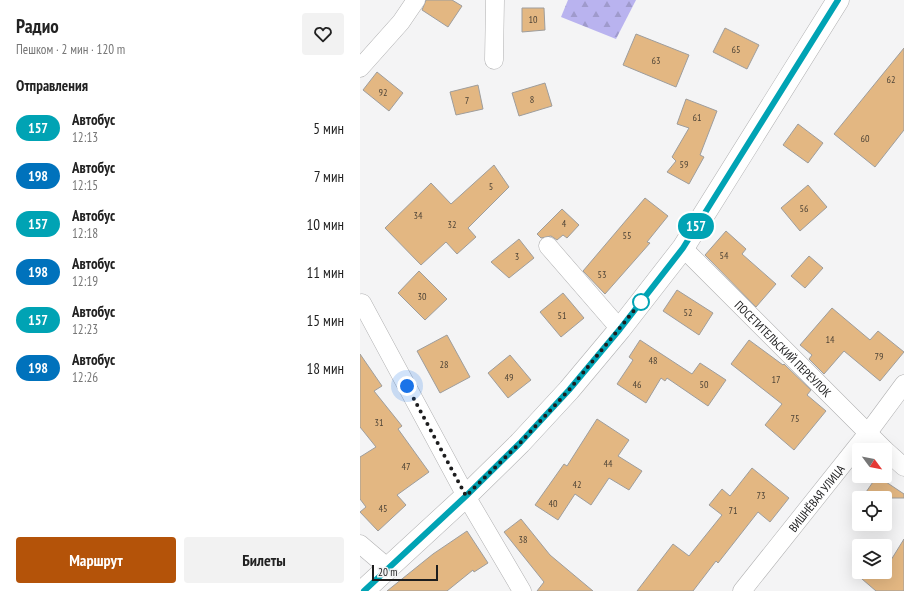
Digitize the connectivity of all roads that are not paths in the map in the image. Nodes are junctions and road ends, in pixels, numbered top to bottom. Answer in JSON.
{"nodes":[{"id":1,"x":416,"y":0,"type":"edge"},
{"id":2,"x":495,"y":0,"type":"edge"},
{"id":3,"x":838,"y":0,"type":"edge"},
{"id":4,"x":494,"y":60,"type":"dead end"},
{"id":5,"x":360,"y":68,"type":"edge"},
{"id":6,"x":548,"y":246,"type":"dead end"},
{"id":7,"x":683,"y":248,"type":"junction"},
{"id":8,"x":362,"y":303,"type":"dead end"},
{"id":9,"x":620,"y":329,"type":"junction"},
{"id":10,"x":904,"y":384,"type":"edge"},
{"id":11,"x":867,"y":434,"type":"junction"},
{"id":12,"x":877,"y":443,"type":"edge"},
{"id":13,"x":892,"y":456,"type":"edge"},
{"id":14,"x":904,"y":467,"type":"edge"},
{"id":15,"x":466,"y":496,"type":"junction"},
{"id":16,"x":360,"y":544,"type":"edge"},
{"id":17,"x":387,"y":567,"type":"junction"},
{"id":18,"x":364,"y":591,"type":"edge"},
{"id":19,"x":522,"y":591,"type":"edge"},
{"id":20,"x":742,"y":591,"type":"edge"}],
"edges":[{"from":1,"to":5,"type":"street"},
{"from":2,"to":4,"type":"street"},
{"from":3,"to":7,"type":"street"},
{"from":6,"to":9,"type":"street"},
{"from":7,"to":9,"type":"street"},
{"from":7,"to":11,"type":"street","name":"ПОСЕТИТЕЛЬСКИЙ ПЕРЕУЛОК"},
{"from":8,"to":15,"type":"street"},
{"from":9,"to":15,"type":"street"},
{"from":10,"to":11,"type":"street","name":"ВИШНЁВАЯ УЛИЦА"},
{"from":11,"to":12,"type":"street","name":"ПОСЕТИТЕЛЬСКИЙ ПЕРЕУЛОК"},
{"from":11,"to":20,"type":"street","name":"ВИШНЁВАЯ УЛИЦА"},
{"from":13,"to":14,"type":"street","name":"ПОСЕТИТЕЛЬСКИЙ ПЕРЕУЛОК"},
{"from":15,"to":17,"type":"street"},
{"from":15,"to":19,"type":"street"},
{"from":16,"to":17,"type":"street"},
{"from":17,"to":18,"type":"street"}]}
